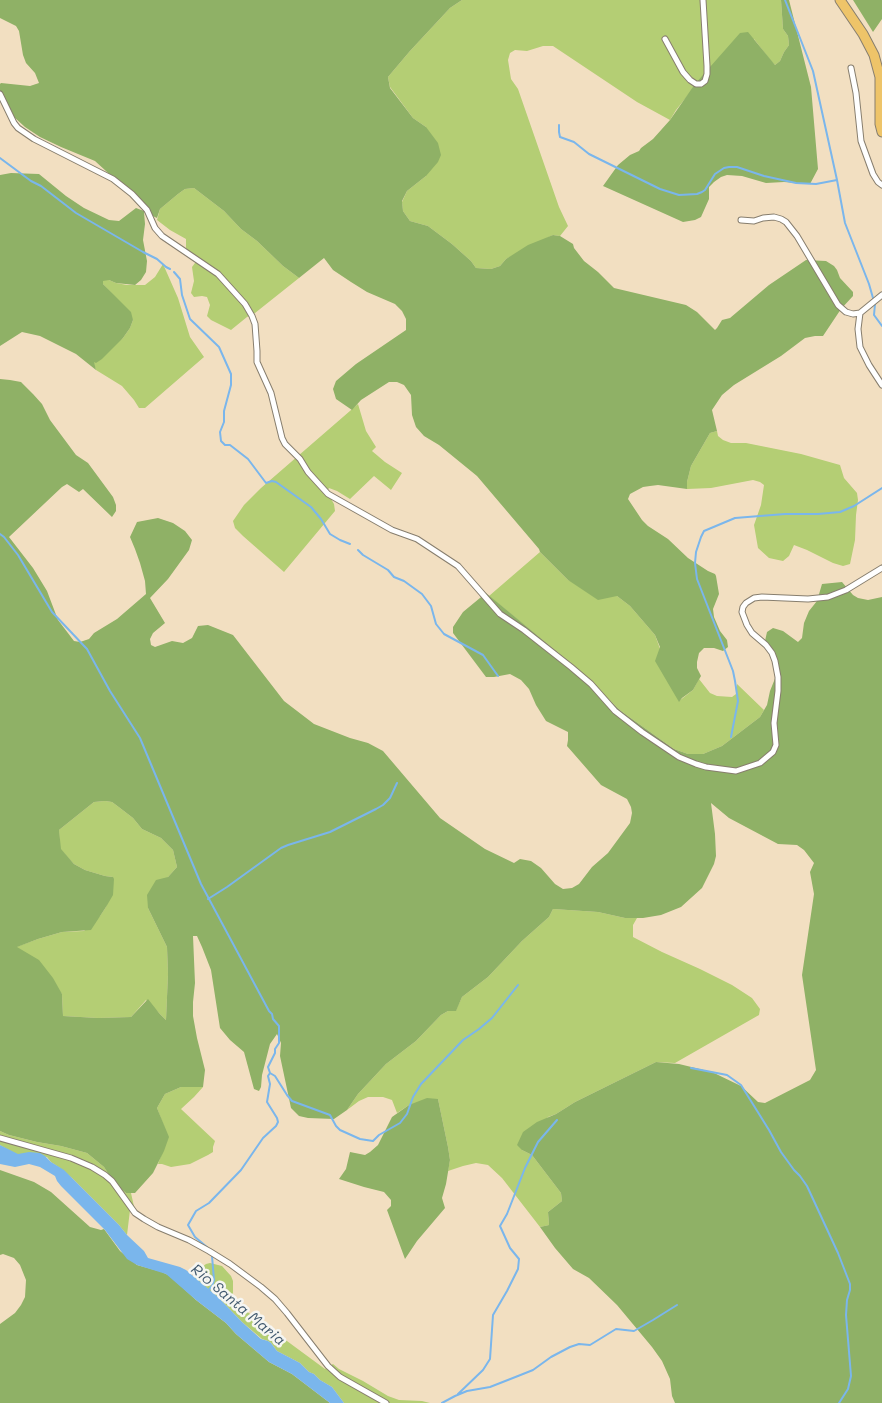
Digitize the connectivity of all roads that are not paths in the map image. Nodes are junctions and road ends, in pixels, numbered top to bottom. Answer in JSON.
{"nodes":[{"id":1,"x":704,"y":0,"type":"edge"},
{"id":2,"x":840,"y":0,"type":"edge"},
{"id":3,"x":665,"y":38,"type":"dead end"},
{"id":4,"x":851,"y":68,"type":"dead end"},
{"id":5,"x":0,"y":94,"type":"edge"},
{"id":6,"x":882,"y":132,"type":"edge"},
{"id":7,"x":882,"y":185,"type":"edge"},
{"id":8,"x":741,"y":220,"type":"dead end"},
{"id":9,"x":882,"y":295,"type":"edge"},
{"id":10,"x":860,"y":313,"type":"junction"},
{"id":11,"x":882,"y":385,"type":"edge"},
{"id":12,"x":882,"y":568,"type":"edge"},
{"id":13,"x":0,"y":1138,"type":"edge"},
{"id":14,"x":386,"y":1403,"type":"edge"}],
"edges":[{"from":1,"to":3,"type":"street"},
{"from":2,"to":6,"type":"main road"},
{"from":4,"to":7,"type":"street"},
{"from":5,"to":12,"type":"street"},
{"from":8,"to":10,"type":"street"},
{"from":9,"to":10,"type":"street"},
{"from":10,"to":11,"type":"street"},
{"from":13,"to":14,"type":"street"}]}
